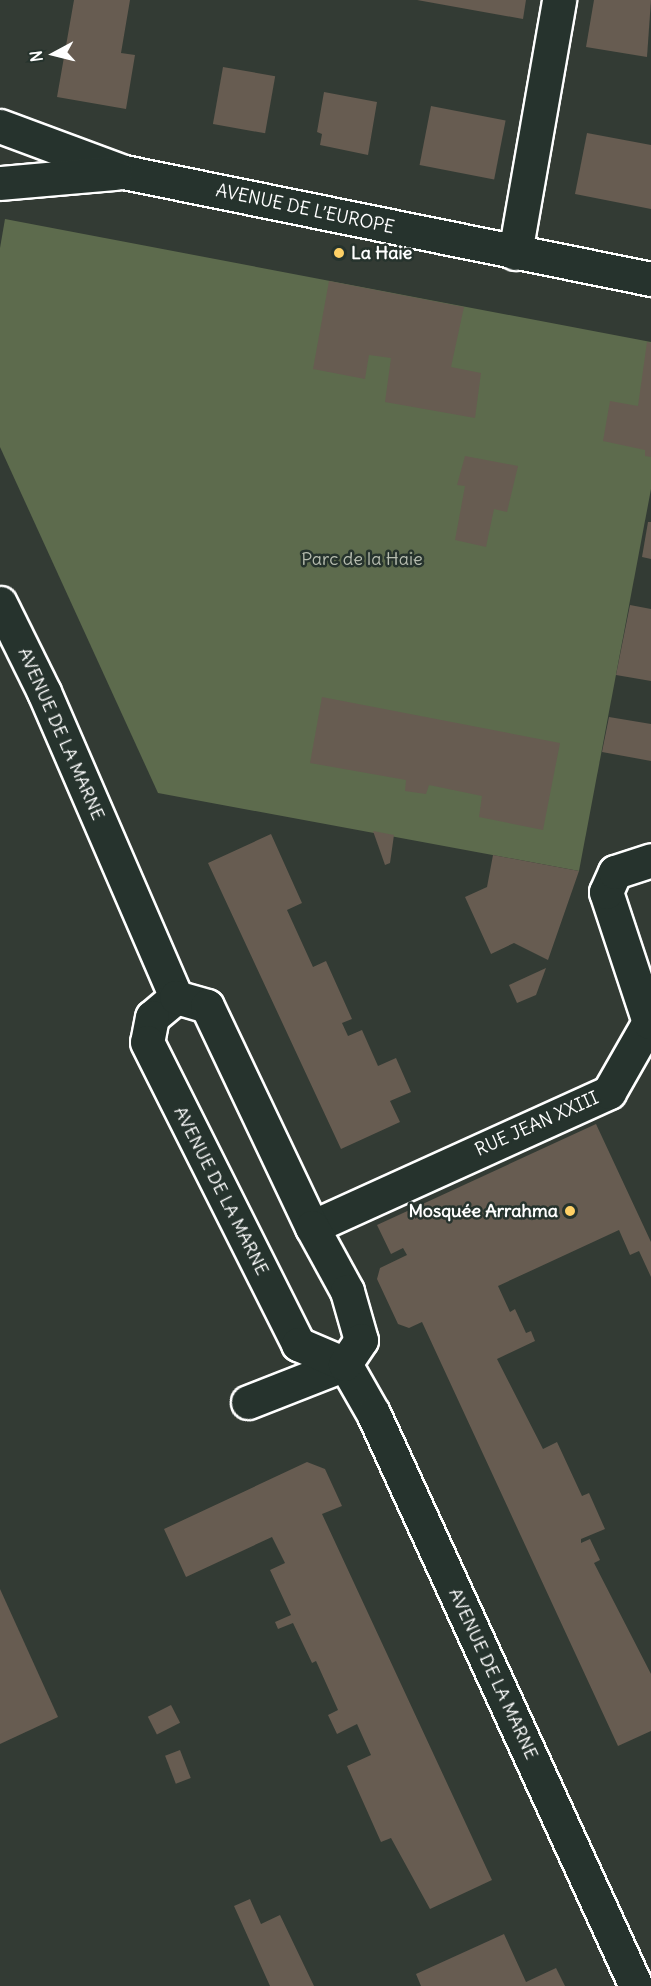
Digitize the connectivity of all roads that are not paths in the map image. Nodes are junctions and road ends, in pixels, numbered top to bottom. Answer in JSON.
{"nodes":[{"id":1,"x":559,"y":0,"type":"edge"},
{"id":2,"x":0,"y":126,"type":"edge"},
{"id":3,"x":124,"y":172,"type":"junction"},
{"id":4,"x":0,"y":183,"type":"edge"},
{"id":5,"x":515,"y":253,"type":"junction"},
{"id":6,"x":651,"y":279,"type":"edge"},
{"id":7,"x":0,"y":603,"type":"edge"},
{"id":8,"x":651,"y":860,"type":"edge"},
{"id":9,"x":176,"y":997,"type":"junction"},
{"id":10,"x":312,"y":1227,"type":"junction"},
{"id":11,"x":345,"y":1364,"type":"junction"},
{"id":12,"x":248,"y":1402,"type":"dead end"},
{"id":13,"x":636,"y":1986,"type":"edge"}],
"edges":[{"from":1,"to":5,"type":"main road"},
{"from":2,"to":3,"type":"main road","name":"AVENUE DE L’EUROPE"},
{"from":3,"to":4,"type":"main road"},
{"from":3,"to":5,"type":"main road","name":"AVENUE DE L’EUROPE"},
{"from":5,"to":6,"type":"main road","name":"AVENUE DE L’EUROPE"},
{"from":7,"to":9,"type":"main road","name":"AVENUE DE LA MARNE"},
{"from":8,"to":10,"type":"main road","name":"RUE JEAN XXIII"},
{"from":9,"to":10,"type":"main road"},
{"from":9,"to":11,"type":"main road","name":"AVENUE DE LA MARNE"},
{"from":10,"to":11,"type":"main road"},
{"from":11,"to":12,"type":"main road"},
{"from":11,"to":13,"type":"main road","name":"AVENUE DE LA MARNE"}]}
